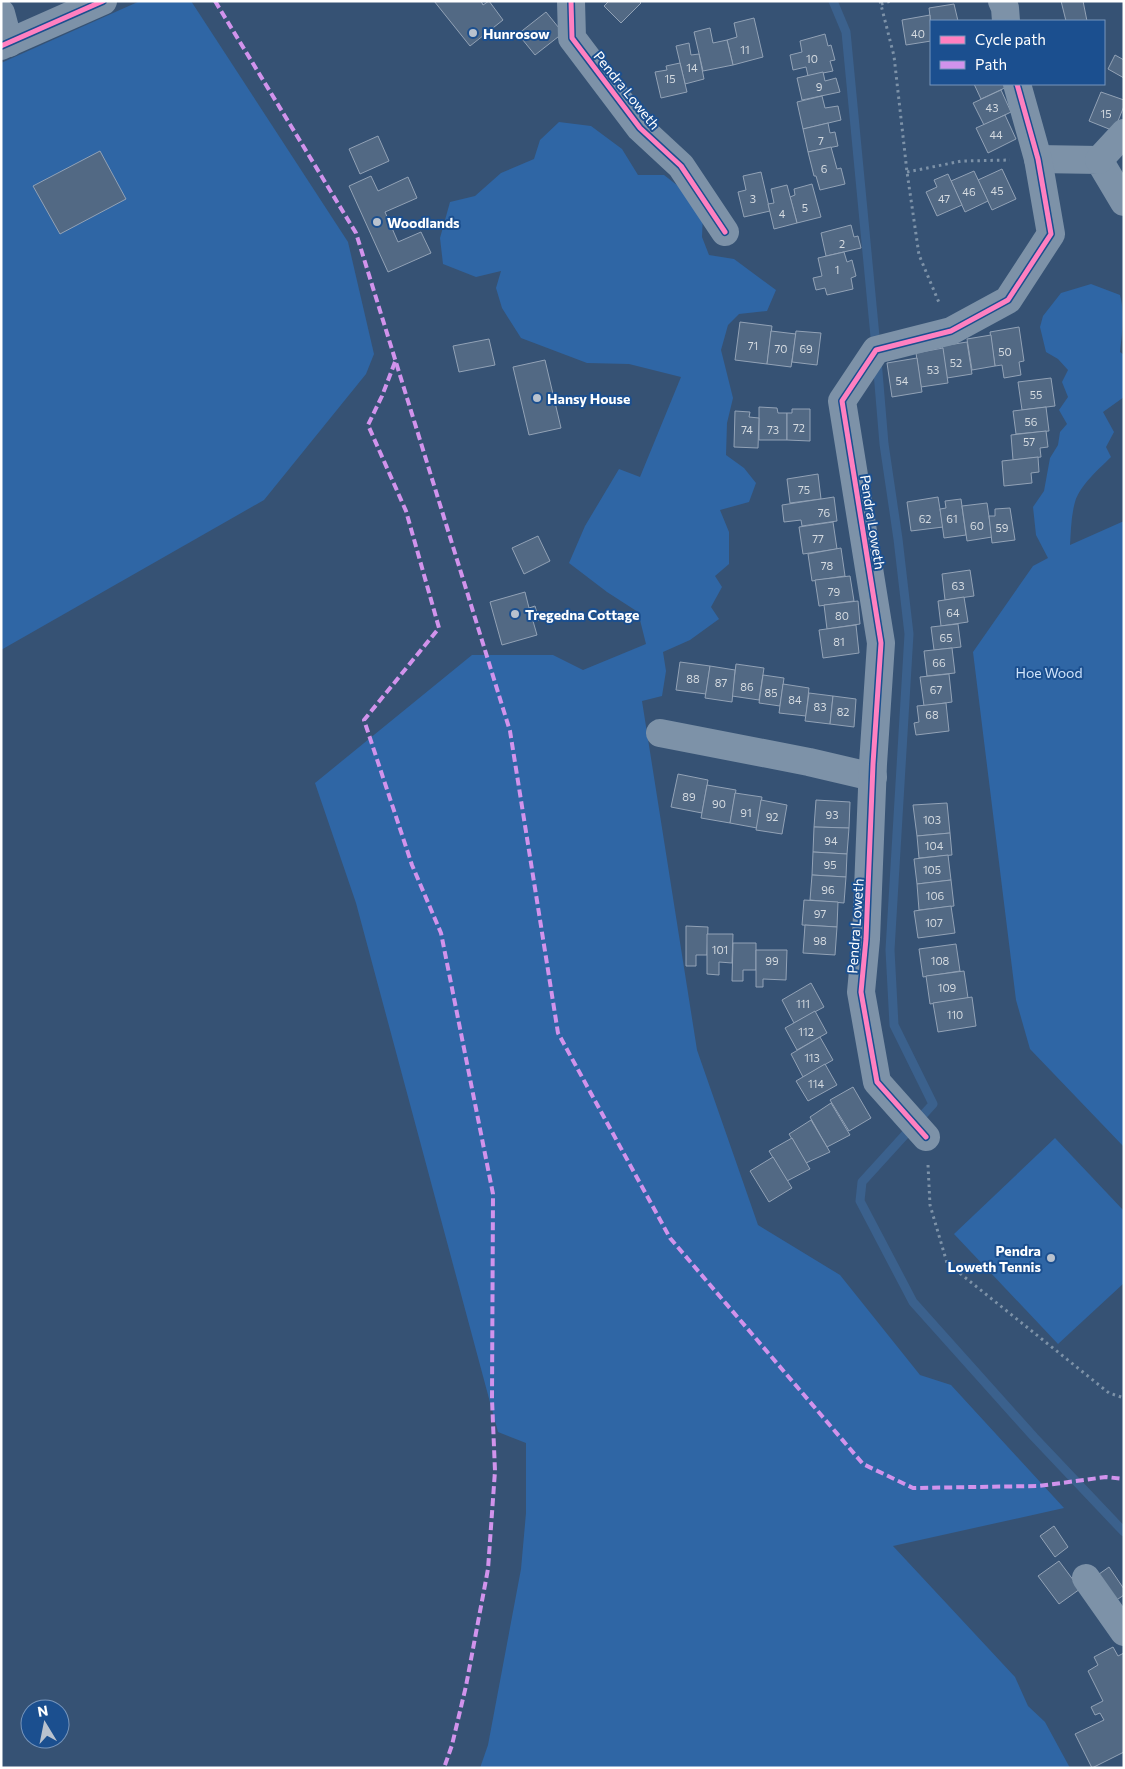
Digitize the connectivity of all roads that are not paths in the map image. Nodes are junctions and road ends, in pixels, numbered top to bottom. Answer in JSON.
{"nodes":[{"id":1,"x":103,"y":1,"type":"edge"},
{"id":2,"x":571,"y":1,"type":"edge"},
{"id":3,"x":1002,"y":1,"type":"edge"},
{"id":4,"x":1,"y":13,"type":"edge"},
{"id":5,"x":1006,"y":20,"type":"edge"},
{"id":6,"x":5,"y":45,"type":"edge"},
{"id":7,"x":1017,"y":85,"type":"edge"},
{"id":8,"x":1124,"y":133,"type":"edge"},
{"id":9,"x":1038,"y":159,"type":"junction"},
{"id":10,"x":1099,"y":160,"type":"junction"},
{"id":11,"x":1124,"y":202,"type":"edge"},
{"id":12,"x":725,"y":232,"type":"dead end"},
{"id":13,"x":660,"y":733,"type":"dead end"},
{"id":14,"x":873,"y":777,"type":"junction"},
{"id":15,"x":926,"y":1137,"type":"road end"},
{"id":16,"x":1086,"y":1578,"type":"dead end"},
{"id":17,"x":1124,"y":1632,"type":"edge"}],
"edges":[{"from":1,"to":6,"type":"street"},
{"from":2,"to":12,"type":"street","name":"Pendra Loweth"},
{"from":3,"to":5,"type":"street"},
{"from":4,"to":6,"type":"street"},
{"from":7,"to":9,"type":"street","name":"Pendra Loweth"},
{"from":8,"to":10,"type":"street"},
{"from":9,"to":10,"type":"street"},
{"from":9,"to":14,"type":"street","name":"Pendra Loweth"},
{"from":10,"to":11,"type":"street"},
{"from":13,"to":14,"type":"street"},
{"from":14,"to":15,"type":"street","name":"Pendra Loweth"},
{"from":16,"to":17,"type":"street"}]}
